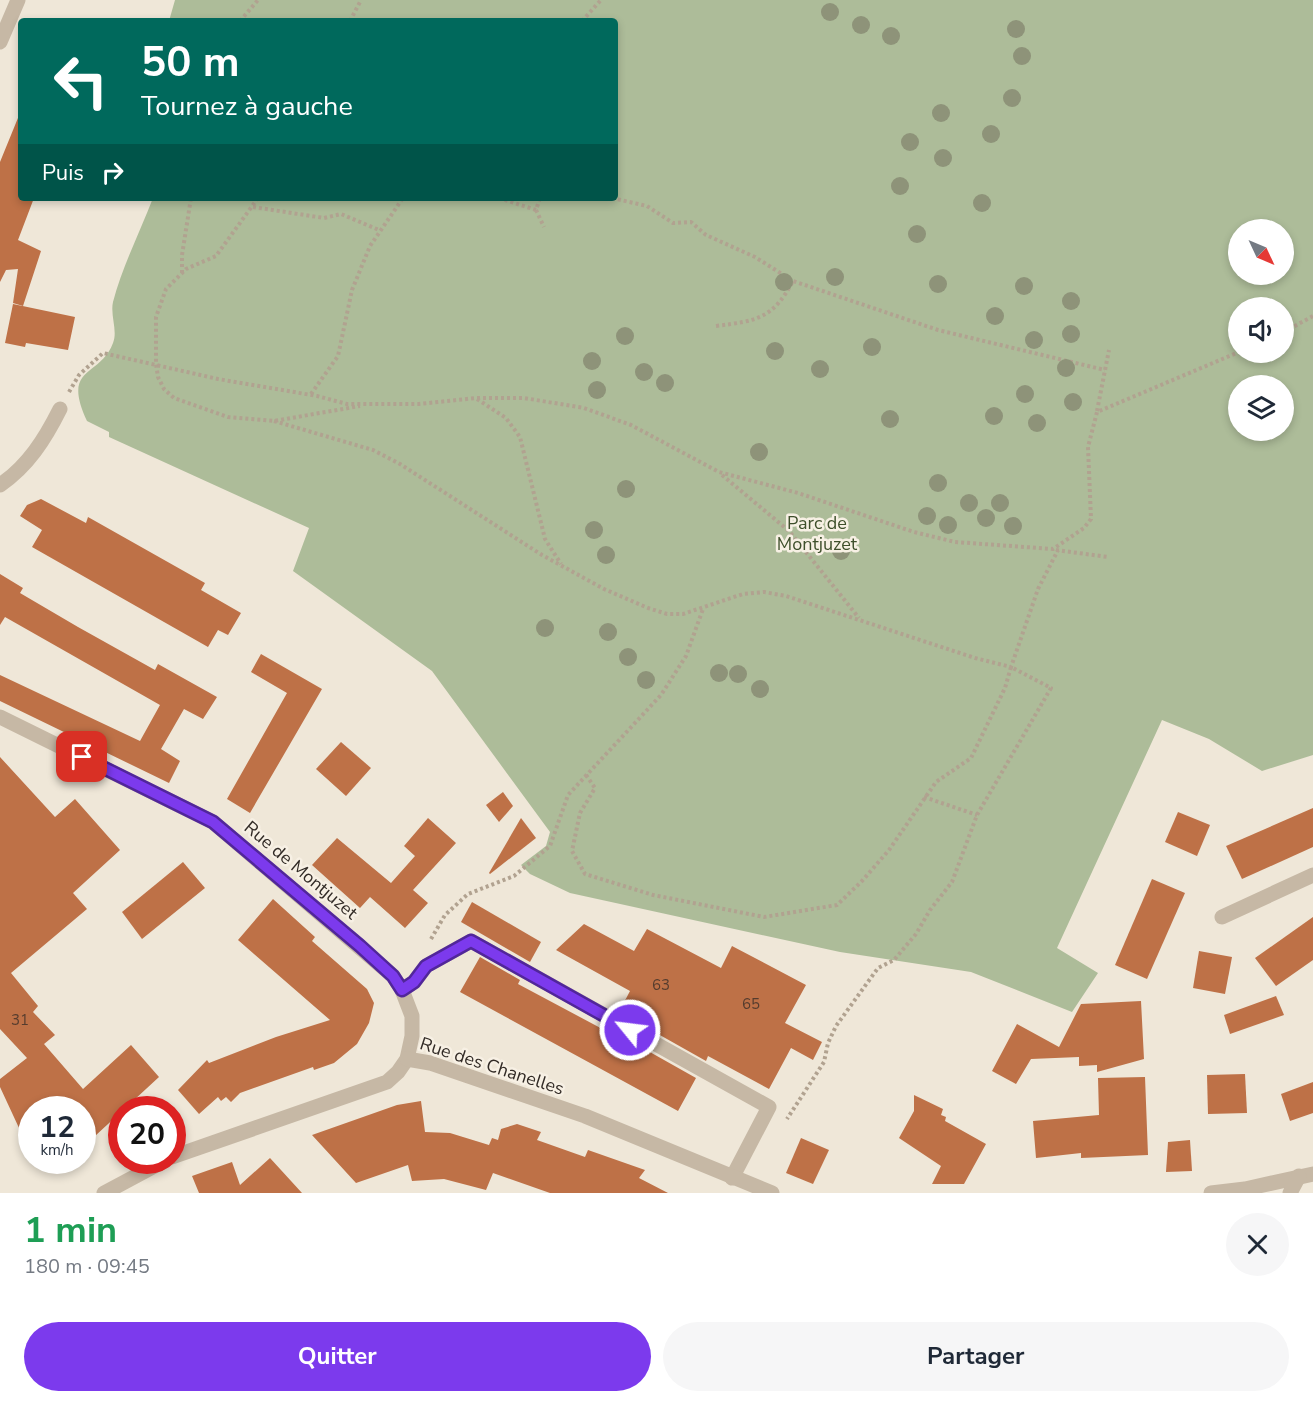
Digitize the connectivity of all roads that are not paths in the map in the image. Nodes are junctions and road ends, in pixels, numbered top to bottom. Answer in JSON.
{"nodes":[{"id":1,"x":15,"y":1,"type":"edge"},
{"id":2,"x":0,"y":42,"type":"edge"},
{"id":3,"x":60,"y":409,"type":"road end"},
{"id":4,"x":0,"y":485,"type":"edge"},
{"id":5,"x":0,"y":717,"type":"edge"},
{"id":6,"x":1313,"y":875,"type":"edge"},
{"id":7,"x":1222,"y":917,"type":"dead end"},
{"id":8,"x":402,"y":990,"type":"junction"},
{"id":9,"x":406,"y":1059,"type":"junction"},
{"id":10,"x":186,"y":1152,"type":"edge"},
{"id":11,"x":140,"y":1174,"type":"edge"},
{"id":12,"x":1306,"y":1175,"type":"edge"},
{"id":13,"x":732,"y":1178,"type":"junction"},
{"id":14,"x":104,"y":1193,"type":"edge"},
{"id":15,"x":772,"y":1193,"type":"edge"},
{"id":16,"x":1211,"y":1193,"type":"edge"},
{"id":17,"x":1290,"y":1193,"type":"edge"}],
"edges":[{"from":1,"to":2,"type":"street"},
{"from":3,"to":4,"type":"street"},
{"from":5,"to":8,"type":"street","name":"Rue de Montjuzet"},
{"from":6,"to":7,"type":"street"},
{"from":8,"to":9,"type":"street","name":"Rue de Montjuzet"},
{"from":8,"to":13,"type":"street"},
{"from":9,"to":10,"type":"street","name":"Rue des Chanelles"},
{"from":9,"to":13,"type":"street","name":"Rue des Chanelles"},
{"from":11,"to":14,"type":"street"},
{"from":12,"to":16,"type":"street"},
{"from":12,"to":17,"type":"street"},
{"from":13,"to":15,"type":"street","name":"Rue des Chanelles"}]}
